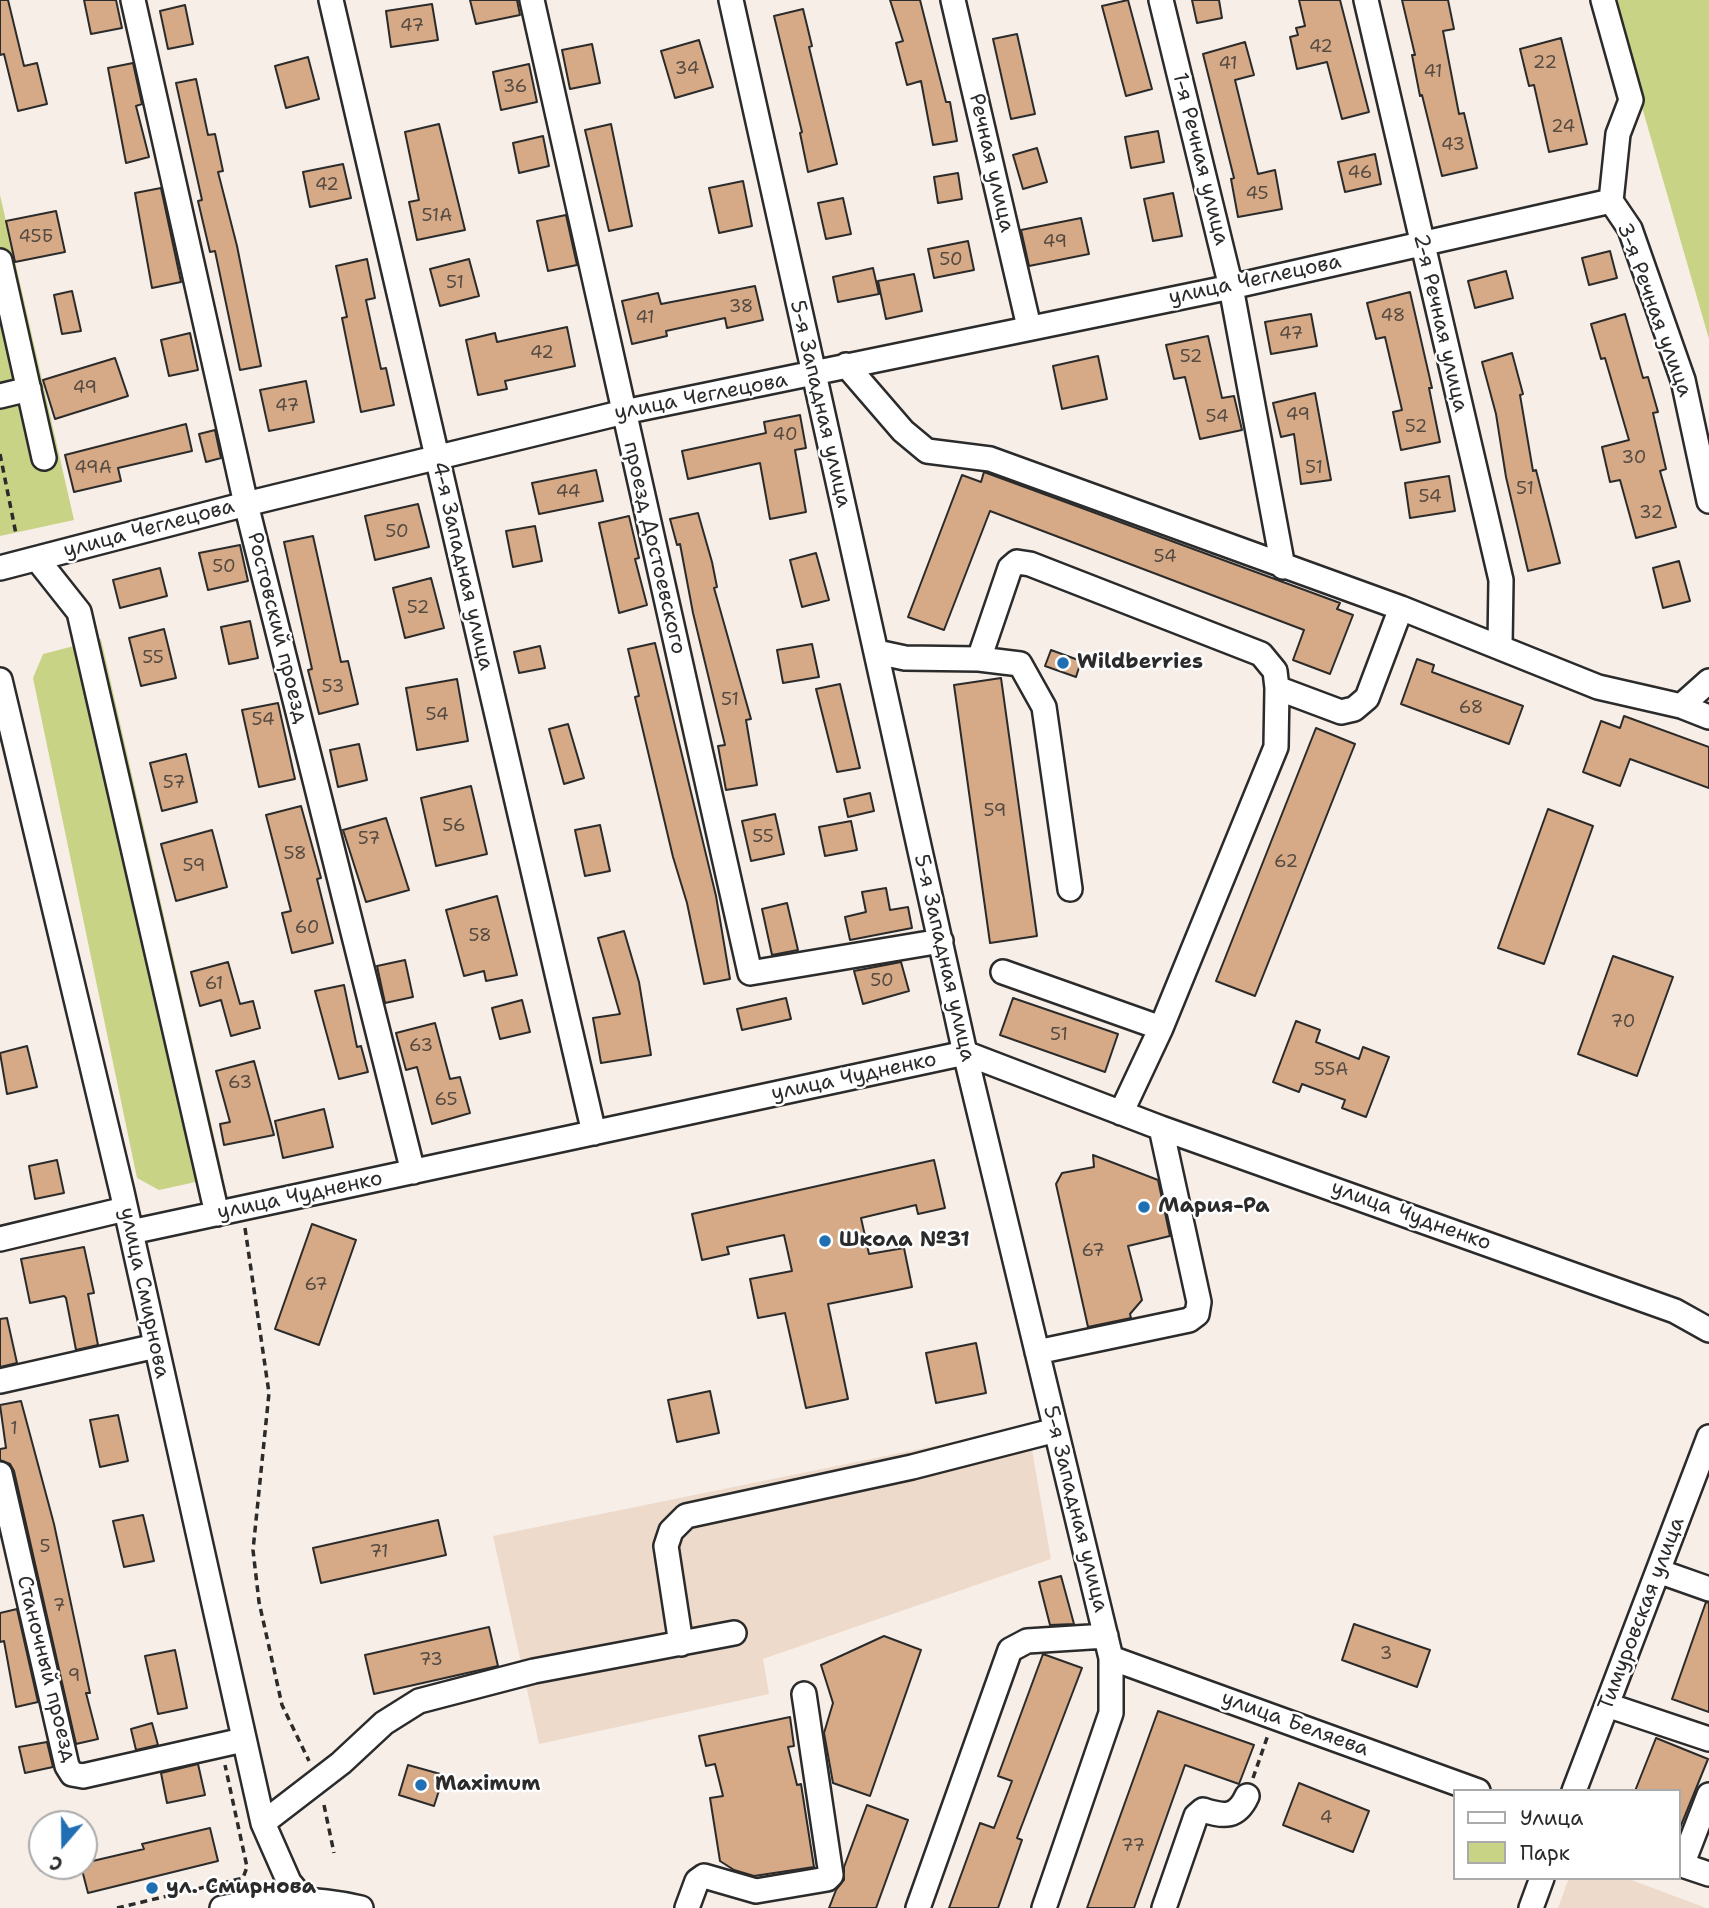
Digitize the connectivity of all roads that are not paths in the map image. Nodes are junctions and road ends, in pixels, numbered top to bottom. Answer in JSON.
{"nodes":[{"id":1,"x":133,"y":0,"type":"edge"},
{"id":2,"x":331,"y":0,"type":"edge"},
{"id":3,"x":532,"y":0,"type":"edge"},
{"id":4,"x":731,"y":0,"type":"edge"},
{"id":5,"x":953,"y":0,"type":"edge"},
{"id":6,"x":1161,"y":0,"type":"edge"},
{"id":7,"x":1366,"y":0,"type":"edge"},
{"id":8,"x":1604,"y":0,"type":"edge"},
{"id":9,"x":1611,"y":201,"type":"junction"},
{"id":10,"x":1421,"y":243,"type":"junction"},
{"id":11,"x":0,"y":261,"type":"edge"},
{"id":12,"x":1231,"y":287,"type":"junction"},
{"id":13,"x":1029,"y":327,"type":"junction"},
{"id":14,"x":846,"y":365,"type":"junction"},
{"id":15,"x":813,"y":374,"type":"junction"},
{"id":16,"x":29,"y":389,"type":"junction"},
{"id":17,"x":0,"y":396,"type":"edge"},
{"id":18,"x":624,"y":412,"type":"junction"},
{"id":19,"x":44,"y":458,"type":"dead end"},
{"id":20,"x":437,"y":458,"type":"junction"},
{"id":21,"x":1709,"y":501,"type":"edge"},
{"id":22,"x":246,"y":504,"type":"junction"},
{"id":23,"x":37,"y":559,"type":"junction"},
{"id":24,"x":1283,"y":567,"type":"junction"},
{"id":25,"x":0,"y":568,"type":"edge"},
{"id":26,"x":1401,"y":608,"type":"junction"},
{"id":27,"x":1500,"y":646,"type":"junction"},
{"id":28,"x":877,"y":652,"type":"junction"},
{"id":29,"x":979,"y":659,"type":"junction"},
{"id":30,"x":0,"y":680,"type":"edge"},
{"id":31,"x":1709,"y":681,"type":"edge"},
{"id":32,"x":1277,"y":688,"type":"junction"},
{"id":33,"x":1681,"y":706,"type":"junction"},
{"id":34,"x":1709,"y":717,"type":"edge"},
{"id":35,"x":1070,"y":890,"type":"dead end"},
{"id":36,"x":941,"y":941,"type":"junction"},
{"id":37,"x":1003,"y":972,"type":"dead end"},
{"id":38,"x":1161,"y":1028,"type":"junction"},
{"id":39,"x":965,"y":1053,"type":"junction"},
{"id":40,"x":1121,"y":1113,"type":"junction"},
{"id":41,"x":1161,"y":1128,"type":"junction"},
{"id":42,"x":594,"y":1133,"type":"junction"},
{"id":43,"x":413,"y":1172,"type":"junction"},
{"id":44,"x":125,"y":1209,"type":"junction"},
{"id":45,"x":217,"y":1214,"type":"junction"},
{"id":46,"x":131,"y":1232,"type":"junction"},
{"id":47,"x":0,"y":1239,"type":"edge"},
{"id":48,"x":1709,"y":1330,"type":"edge"},
{"id":49,"x":156,"y":1346,"type":"junction"},
{"id":50,"x":1037,"y":1352,"type":"junction"},
{"id":51,"x":0,"y":1381,"type":"edge"},
{"id":52,"x":1056,"y":1430,"type":"junction"},
{"id":53,"x":1709,"y":1437,"type":"edge"},
{"id":54,"x":0,"y":1474,"type":"edge"},
{"id":55,"x":1658,"y":1571,"type":"junction"},
{"id":56,"x":1709,"y":1589,"type":"edge"},
{"id":57,"x":734,"y":1633,"type":"dead end"},
{"id":58,"x":681,"y":1644,"type":"junction"},
{"id":59,"x":1109,"y":1647,"type":"junction"},
{"id":60,"x":804,"y":1694,"type":"dead end"},
{"id":61,"x":1607,"y":1705,"type":"junction"},
{"id":62,"x":1709,"y":1739,"type":"edge"},
{"id":63,"x":232,"y":1743,"type":"junction"},
{"id":64,"x":1473,"y":1789,"type":"edge"},
{"id":65,"x":1575,"y":1789,"type":"edge"},
{"id":66,"x":1709,"y":1795,"type":"edge"},
{"id":67,"x":1247,"y":1796,"type":"road end"},
{"id":68,"x":263,"y":1823,"type":"junction"},
{"id":69,"x":1681,"y":1864,"type":"edge"},
{"id":70,"x":1709,"y":1874,"type":"edge"},
{"id":71,"x":1541,"y":1880,"type":"edge"},
{"id":72,"x":303,"y":1899,"type":"junction"},
{"id":73,"x":230,"y":1907,"type":"edge"},
{"id":74,"x":361,"y":1908,"type":"edge"},
{"id":75,"x":687,"y":1908,"type":"edge"},
{"id":76,"x":918,"y":1908,"type":"edge"},
{"id":77,"x":1044,"y":1908,"type":"edge"},
{"id":78,"x":1164,"y":1908,"type":"edge"},
{"id":79,"x":1531,"y":1908,"type":"edge"}],
"edges":[{"from":1,"to":22,"type":"street","name":"Ростовский проезд"},
{"from":2,"to":20,"type":"street","name":"4-я Западная улица"},
{"from":3,"to":18,"type":"street","name":"проезд Достоевского"},
{"from":4,"to":15,"type":"street","name":"5-я Западная улица"},
{"from":5,"to":13,"type":"street","name":"Речная улица"},
{"from":6,"to":12,"type":"street","name":"1-я Речная улица"},
{"from":7,"to":10,"type":"street","name":"2-я Речная улица"},
{"from":8,"to":9,"type":"street","name":"3-я Речная улица"},
{"from":9,"to":10,"type":"street","name":"улица Чеглецова"},
{"from":9,"to":21,"type":"street","name":"3-я Речная улица"},
{"from":10,"to":12,"type":"street","name":"улица Чеглецова"},
{"from":10,"to":27,"type":"street","name":"2-я Речная улица"},
{"from":11,"to":16,"type":"street"},
{"from":12,"to":13,"type":"street","name":"улица Чеглецова"},
{"from":12,"to":24,"type":"street","name":"1-я Речная улица"},
{"from":13,"to":14,"type":"street","name":"улица Чеглецова"},
{"from":14,"to":15,"type":"street","name":"улица Чеглецова"},
{"from":14,"to":24,"type":"street"},
{"from":15,"to":18,"type":"street","name":"улица Чеглецова"},
{"from":15,"to":28,"type":"street","name":"5-я Западная улица"},
{"from":16,"to":17,"type":"street"},
{"from":16,"to":19,"type":"street"},
{"from":18,"to":20,"type":"street","name":"улица Чеглецова"},
{"from":18,"to":36,"type":"street","name":"проезд Достоевского"},
{"from":20,"to":22,"type":"street","name":"улица Чеглецова"},
{"from":20,"to":42,"type":"street","name":"4-я Западная улица"},
{"from":22,"to":23,"type":"street","name":"улица Чеглецова"},
{"from":22,"to":43,"type":"street","name":"Ростовский проезд"},
{"from":23,"to":25,"type":"street","name":"улица Чеглецова"},
{"from":23,"to":45,"type":"street"},
{"from":24,"to":26,"type":"street"},
{"from":26,"to":27,"type":"street"},
{"from":26,"to":32,"type":"street"},
{"from":27,"to":33,"type":"street"},
{"from":28,"to":29,"type":"street"},
{"from":28,"to":36,"type":"street","name":"5-я Западная улица"},
{"from":29,"to":32,"type":"street"},
{"from":29,"to":35,"type":"street"},
{"from":30,"to":44,"type":"street","name":"улица Смирнова"},
{"from":31,"to":33,"type":"street"},
{"from":32,"to":38,"type":"street"},
{"from":33,"to":34,"type":"street"},
{"from":36,"to":39,"type":"street","name":"5-я Западная улица"},
{"from":37,"to":38,"type":"street"},
{"from":38,"to":40,"type":"street"},
{"from":39,"to":40,"type":"street","name":"улица Чудненко"},
{"from":39,"to":42,"type":"street","name":"улица Чудненко"},
{"from":39,"to":50,"type":"street","name":"5-я Западная улица"},
{"from":40,"to":41,"type":"street","name":"улица Чудненко"},
{"from":41,"to":48,"type":"street","name":"улица Чудненко"},
{"from":41,"to":50,"type":"street"},
{"from":42,"to":43,"type":"street","name":"улица Чудненко"},
{"from":43,"to":45,"type":"street","name":"улица Чудненко"},
{"from":44,"to":46,"type":"street","name":"улица Смирнова"},
{"from":44,"to":47,"type":"street"},
{"from":45,"to":46,"type":"street","name":"улица Чудненко"},
{"from":46,"to":49,"type":"street","name":"улица Смирнова"},
{"from":49,"to":51,"type":"street"},
{"from":49,"to":63,"type":"street","name":"улица Смирнова"},
{"from":50,"to":52,"type":"street","name":"5-я Западная улица"},
{"from":52,"to":58,"type":"street"},
{"from":52,"to":59,"type":"street","name":"5-я Западная улица"},
{"from":53,"to":55,"type":"street","name":"Тимуровская улица"},
{"from":54,"to":63,"type":"street","name":"Станочный проезд"},
{"from":55,"to":56,"type":"street"},
{"from":55,"to":61,"type":"street","name":"Тимуровская улица"},
{"from":57,"to":58,"type":"street"},
{"from":58,"to":68,"type":"street"},
{"from":59,"to":64,"type":"street","name":"улица Беляева"},
{"from":59,"to":76,"type":"street"},
{"from":59,"to":77,"type":"street","name":"5-я Западная улица"},
{"from":60,"to":75,"type":"street"},
{"from":61,"to":62,"type":"street"},
{"from":61,"to":65,"type":"street","name":"Тимуровская улица"},
{"from":63,"to":68,"type":"street","name":"улица Смирнова"},
{"from":66,"to":69,"type":"street"},
{"from":67,"to":78,"type":"street"},
{"from":68,"to":72,"type":"street","name":"улица Смирнова"},
{"from":69,"to":70,"type":"street"},
{"from":71,"to":79,"type":"street"},
{"from":72,"to":73,"type":"street"},
{"from":72,"to":74,"type":"street"}]}
